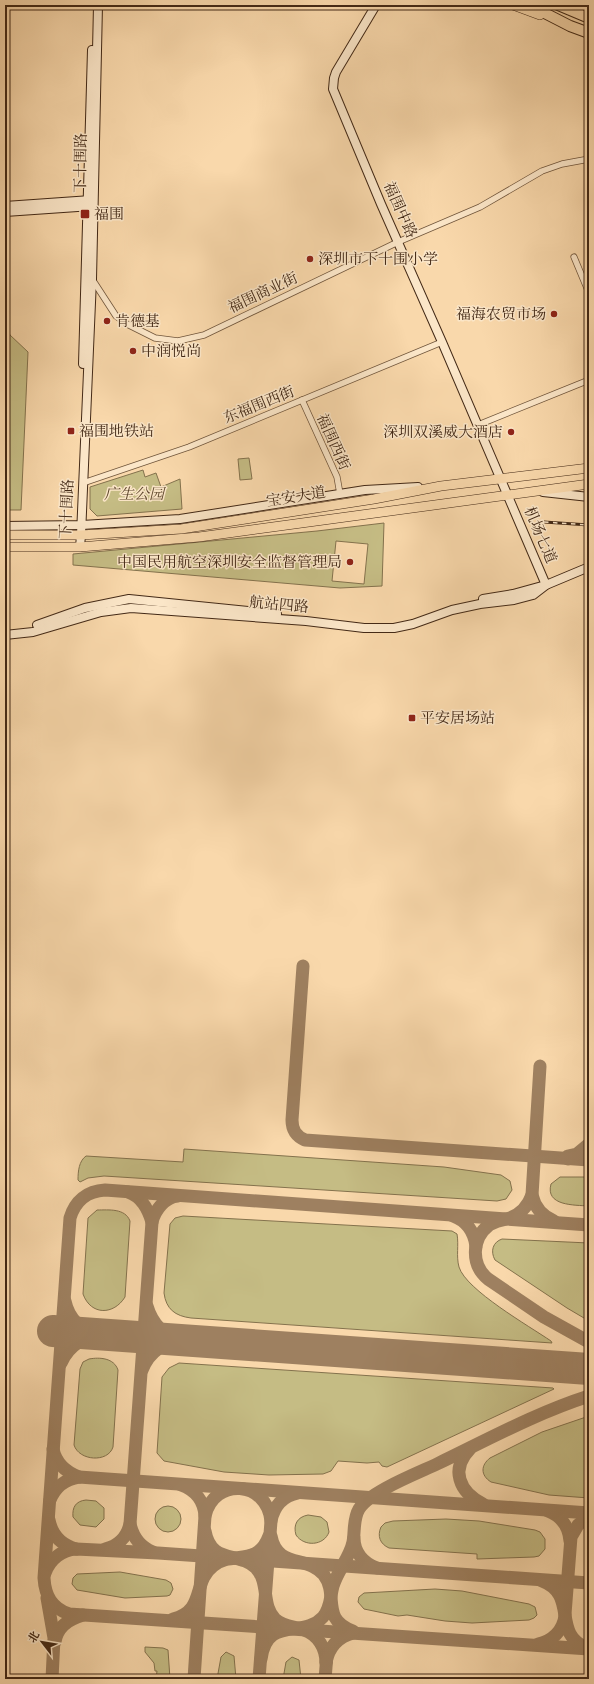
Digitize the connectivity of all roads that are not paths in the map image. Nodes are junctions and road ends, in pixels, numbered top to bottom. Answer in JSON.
{"nodes":[{"id":1,"x":93,"y":5,"type":"edge"},
{"id":2,"x":98,"y":5,"type":"edge"},
{"id":3,"x":376,"y":5,"type":"edge"},
{"id":4,"x":514,"y":5,"type":"edge"},
{"id":5,"x":529,"y":5,"type":"edge"},
{"id":6,"x":558,"y":5,"type":"edge"},
{"id":7,"x":572,"y":5,"type":"edge"},
{"id":8,"x":589,"y":17,"type":"edge"},
{"id":9,"x":570,"y":26,"type":"junction"},
{"id":10,"x":589,"y":33,"type":"edge"},
{"id":11,"x":589,"y":158,"type":"edge"},
{"id":12,"x":91,"y":203,"type":"junction"},
{"id":13,"x":5,"y":206,"type":"edge"},
{"id":14,"x":5,"y":212,"type":"edge"},
{"id":15,"x":398,"y":242,"type":"junction"},
{"id":16,"x":574,"y":257,"type":"dead end"},
{"id":17,"x":92,"y":279,"type":"junction"},
{"id":18,"x":587,"y":281,"type":"edge"},
{"id":19,"x":589,"y":293,"type":"edge"},
{"id":20,"x":442,"y":342,"type":"junction"},
{"id":21,"x":589,"y":380,"type":"edge"},
{"id":22,"x":302,"y":400,"type":"junction"},
{"id":23,"x":478,"y":426,"type":"junction"},
{"id":24,"x":589,"y":464,"type":"edge"},
{"id":25,"x":589,"y":468,"type":"edge"},
{"id":26,"x":561,"y":470,"type":"junction"},
{"id":27,"x":501,"y":478,"type":"junction"},
{"id":28,"x":83,"y":483,"type":"junction"},
{"id":29,"x":589,"y":484,"type":"edge"},
{"id":30,"x":441,"y":486,"type":"junction"},
{"id":31,"x":534,"y":492,"type":"junction"},
{"id":32,"x":340,"y":494,"type":"junction"},
{"id":33,"x":508,"y":496,"type":"junction"},
{"id":34,"x":589,"y":497,"type":"edge"},
{"id":35,"x":80,"y":525,"type":"junction"},
{"id":36,"x":5,"y":526,"type":"edge"},
{"id":37,"x":5,"y":534,"type":"edge"},
{"id":38,"x":80,"y":535,"type":"junction"},
{"id":39,"x":5,"y":547,"type":"edge"},
{"id":40,"x":80,"y":547,"type":"junction"},
{"id":41,"x":589,"y":567,"type":"edge"},
{"id":42,"x":546,"y":585,"type":"junction"},
{"id":43,"x":5,"y":629,"type":"edge"},
{"id":44,"x":5,"y":634,"type":"edge"}],
"edges":[{"from":1,"to":12,"type":"street","name":"下十围路"},
{"from":2,"to":12,"type":"street","name":"下十围路"},
{"from":3,"to":15,"type":"street","name":"福围中路"},
{"from":4,"to":9,"type":"main road"},
{"from":5,"to":9,"type":"highway"},
{"from":6,"to":8,"type":"highway"},
{"from":7,"to":8,"type":"main road"},
{"from":9,"to":10,"type":"highway"},
{"from":11,"to":15,"type":"street","name":"福围商业街"},
{"from":12,"to":13,"type":"street"},
{"from":12,"to":14,"type":"street"},
{"from":12,"to":17,"type":"street","name":"下十围路"},
{"from":12,"to":35,"type":"street","name":"下十围路"},
{"from":15,"to":17,"type":"street","name":"福围商业街"},
{"from":15,"to":20,"type":"street","name":"福围中路"},
{"from":16,"to":18,"type":"street"},
{"from":17,"to":28,"type":"street","name":"下十围路"},
{"from":18,"to":19,"type":"street"},
{"from":20,"to":22,"type":"street","name":"东福围西街"},
{"from":20,"to":23,"type":"street","name":"福围中路"},
{"from":21,"to":23,"type":"street"},
{"from":22,"to":28,"type":"street","name":"东福围西街"},
{"from":22,"to":32,"type":"street","name":"福围西街"},
{"from":23,"to":27,"type":"street","name":"福围中路"},
{"from":24,"to":26,"type":"street"},
{"from":25,"to":26,"type":"main road","name":"宝安大道"},
{"from":26,"to":27,"type":"main road","name":"宝安大道"},
{"from":27,"to":30,"type":"main road","name":"宝安大道"},
{"from":27,"to":33,"type":"street","name":"福围中路"},
{"from":28,"to":35,"type":"street","name":"下十围路"},
{"from":29,"to":31,"type":"main road","name":"宝安大道"},
{"from":30,"to":32,"type":"street"},
{"from":30,"to":38,"type":"main road","name":"宝安大道"},
{"from":31,"to":33,"type":"main road","name":"宝安大道"},
{"from":31,"to":34,"type":"street"},
{"from":32,"to":35,"type":"street"},
{"from":33,"to":40,"type":"main road","name":"宝安大道"},
{"from":33,"to":42,"type":"street","name":"机场七道"},
{"from":35,"to":36,"type":"street"},
{"from":35,"to":38,"type":"street","name":"下十围路"},
{"from":37,"to":38,"type":"main road","name":"宝安大道"},
{"from":38,"to":40,"type":"street","name":"下十围路"},
{"from":39,"to":40,"type":"main road","name":"宝安大道"},
{"from":41,"to":42,"type":"street","name":"航站四路"},
{"from":42,"to":43,"type":"street","name":"航站四路"},
{"from":42,"to":44,"type":"street","name":"航站四路"}]}
